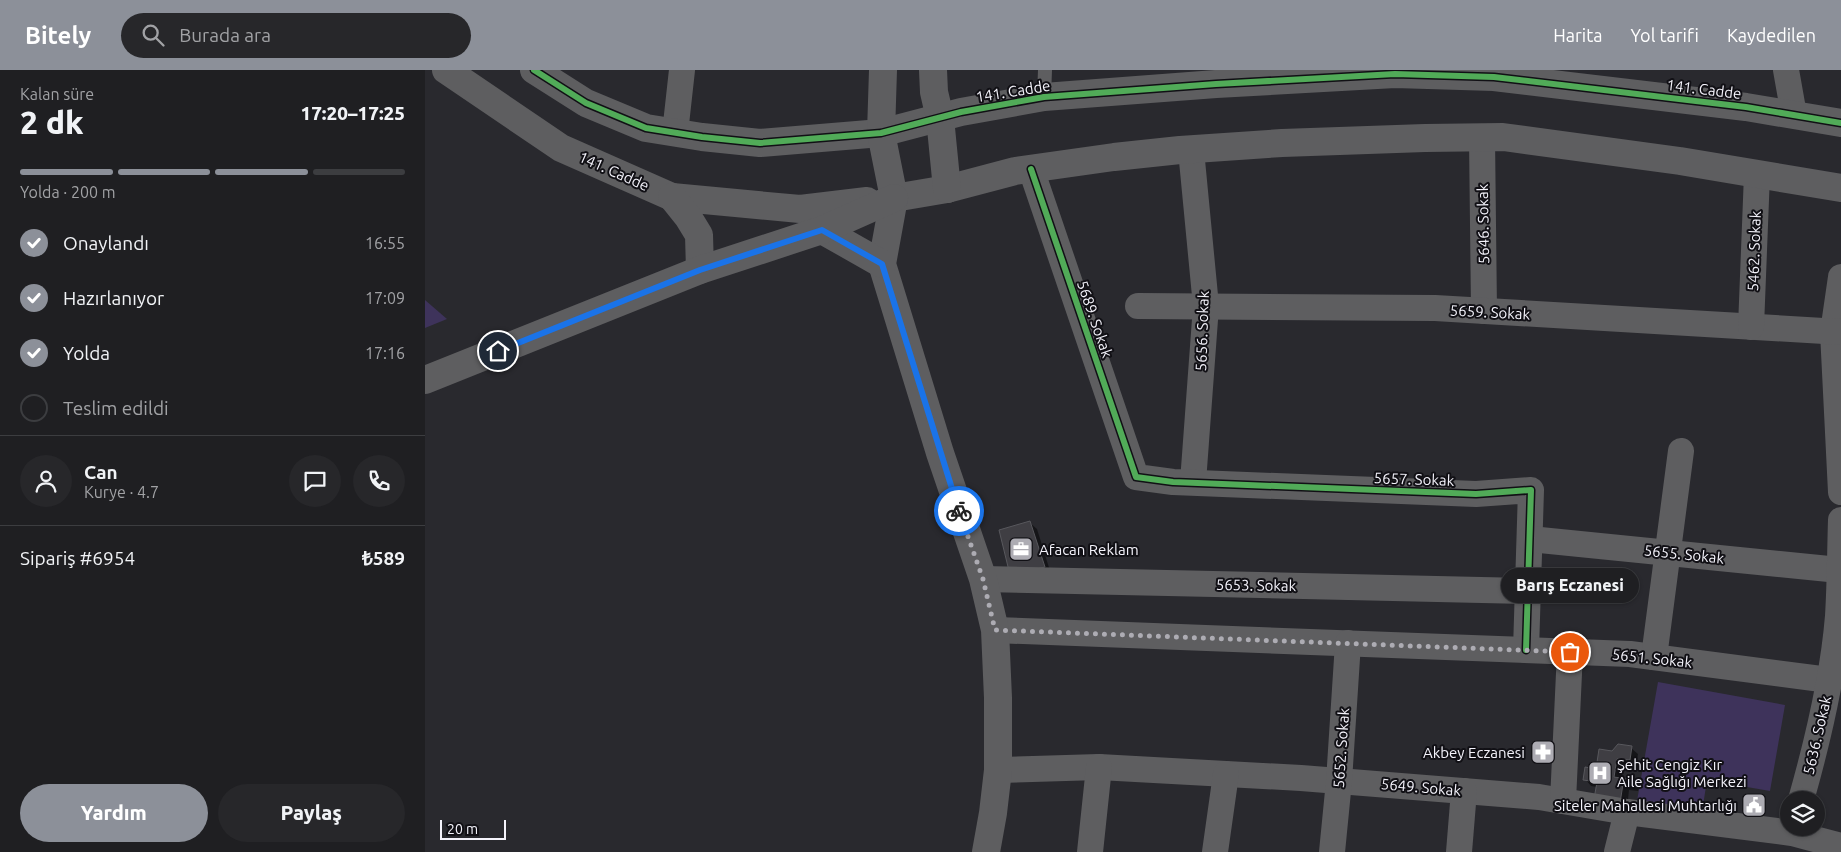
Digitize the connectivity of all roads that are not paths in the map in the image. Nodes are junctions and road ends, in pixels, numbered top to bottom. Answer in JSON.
{"nodes":[{"id":1,"x":447,"y":70,"type":"edge"},
{"id":2,"x":534,"y":70,"type":"edge"},
{"id":3,"x":682,"y":70,"type":"edge"},
{"id":4,"x":883,"y":70,"type":"edge"},
{"id":5,"x":933,"y":70,"type":"edge"},
{"id":6,"x":1045,"y":70,"type":"edge"},
{"id":7,"x":1786,"y":70,"type":"edge"},
{"id":8,"x":1216,"y":77,"type":"edge"},
{"id":9,"x":1044,"y":97,"type":"junction"},
{"id":10,"x":1794,"y":115,"type":"junction"},
{"id":11,"x":940,"y":118,"type":"junction"},
{"id":12,"x":1841,"y":123,"type":"edge"},
{"id":13,"x":675,"y":133,"type":"junction"},
{"id":14,"x":881,"y":133,"type":"junction"},
{"id":15,"x":1482,"y":137,"type":"junction"},
{"id":16,"x":1191,"y":150,"type":"junction"},
{"id":17,"x":1031,"y":169,"type":"junction"},
{"id":18,"x":1757,"y":174,"type":"junction"},
{"id":19,"x":1841,"y":188,"type":"edge"},
{"id":20,"x":947,"y":189,"type":"junction"},
{"id":21,"x":672,"y":197,"type":"junction"},
{"id":22,"x":894,"y":198,"type":"junction"},
{"id":23,"x":822,"y":230,"type":"junction"},
{"id":24,"x":882,"y":264,"type":"junction"},
{"id":25,"x":700,"y":270,"type":"junction"},
{"id":26,"x":1841,"y":278,"type":"edge"},
{"id":27,"x":1139,"y":306,"type":"dead end"},
{"id":28,"x":1206,"y":306,"type":"junction"},
{"id":29,"x":1484,"y":311,"type":"junction"},
{"id":30,"x":1751,"y":327,"type":"junction"},
{"id":31,"x":1837,"y":332,"type":"edge"},
{"id":32,"x":425,"y":380,"type":"edge"},
{"id":33,"x":1681,"y":451,"type":"dead end"},
{"id":34,"x":1135,"y":477,"type":"joint"},
{"id":35,"x":1193,"y":482,"type":"junction"},
{"id":36,"x":1841,"y":492,"type":"edge"},
{"id":37,"x":1841,"y":520,"type":"edge"},
{"id":38,"x":1529,"y":538,"type":"junction"},
{"id":39,"x":1668,"y":553,"type":"junction"},
{"id":40,"x":1839,"y":570,"type":"junction"},
{"id":41,"x":983,"y":579,"type":"junction"},
{"id":42,"x":1528,"y":591,"type":"junction"},
{"id":43,"x":995,"y":630,"type":"junction"},
{"id":44,"x":1348,"y":643,"type":"junction"},
{"id":45,"x":1527,"y":650,"type":"junction"},
{"id":46,"x":1570,"y":652,"type":"junction"},
{"id":47,"x":1654,"y":657,"type":"junction"},
{"id":48,"x":1835,"y":689,"type":"edge"},
{"id":49,"x":1099,"y":767,"type":"junction"},
{"id":50,"x":998,"y":770,"type":"junction"},
{"id":51,"x":1226,"y":774,"type":"junction"},
{"id":52,"x":1339,"y":781,"type":"junction"},
{"id":53,"x":1464,"y":791,"type":"junction"},
{"id":54,"x":1803,"y":791,"type":"edge"},
{"id":55,"x":1563,"y":801,"type":"junction"},
{"id":56,"x":1627,"y":812,"type":"junction"},
{"id":57,"x":1790,"y":838,"type":"edge"},
{"id":58,"x":1841,"y":846,"type":"edge"},
{"id":59,"x":986,"y":852,"type":"edge"},
{"id":60,"x":1090,"y":852,"type":"edge"},
{"id":61,"x":1215,"y":852,"type":"edge"},
{"id":62,"x":1332,"y":852,"type":"edge"},
{"id":63,"x":1459,"y":852,"type":"edge"},
{"id":64,"x":1617,"y":852,"type":"edge"}],
"edges":[{"from":1,"to":21,"type":"street","name":"141. Cadde"},
{"from":2,"to":13,"type":"street","name":"141. Cadde"},
{"from":3,"to":13,"type":"street"},
{"from":4,"to":14,"type":"street"},
{"from":5,"to":11,"type":"street"},
{"from":6,"to":9,"type":"lane"},
{"from":7,"to":10,"type":"street"},
{"from":8,"to":9,"type":"street","name":"141. Cadde"},
{"from":8,"to":10,"type":"street","name":"141. Cadde"},
{"from":9,"to":11,"type":"street","name":"141. Cadde"},
{"from":10,"to":12,"type":"street","name":"141. Cadde"},
{"from":11,"to":14,"type":"street","name":"141. Cadde"},
{"from":11,"to":20,"type":"street"},
{"from":13,"to":14,"type":"street","name":"141. Cadde"},
{"from":14,"to":22,"type":"street"},
{"from":15,"to":16,"type":"street"},
{"from":15,"to":18,"type":"street"},
{"from":15,"to":29,"type":"street","name":"5646. Sokak"},
{"from":16,"to":17,"type":"street"},
{"from":16,"to":28,"type":"street","name":"5656. Sokak"},
{"from":17,"to":20,"type":"street"},
{"from":17,"to":34,"type":"street","name":"5689. Sokak"},
{"from":18,"to":19,"type":"street"},
{"from":18,"to":30,"type":"street","name":"5462. Sokak"},
{"from":20,"to":22,"type":"street"},
{"from":21,"to":22,"type":"street","name":"141. Cadde"},
{"from":21,"to":25,"type":"street"},
{"from":22,"to":23,"type":"street"},
{"from":22,"to":24,"type":"street"},
{"from":23,"to":24,"type":"street"},
{"from":23,"to":25,"type":"street"},
{"from":24,"to":41,"type":"street"},
{"from":25,"to":32,"type":"street"},
{"from":26,"to":31,"type":"street"},
{"from":27,"to":28,"type":"street","name":"5659. Sokak"},
{"from":28,"to":29,"type":"street","name":"5659. Sokak"},
{"from":28,"to":35,"type":"street","name":"5656. Sokak"},
{"from":29,"to":30,"type":"street","name":"5659. Sokak"},
{"from":30,"to":31,"type":"street","name":"5659. Sokak"},
{"from":31,"to":36,"type":"street"},
{"from":33,"to":39,"type":"street"},
{"from":34,"to":35,"type":"street","name":"5657. Sokak"},
{"from":35,"to":38,"type":"street","name":"5657. Sokak"},
{"from":37,"to":40,"type":"street","name":"5636. Sokak"},
{"from":38,"to":39,"type":"street","name":"5655. Sokak"},
{"from":38,"to":42,"type":"street","name":"5657. Sokak"},
{"from":39,"to":40,"type":"street","name":"5655. Sokak"},
{"from":39,"to":47,"type":"street"},
{"from":40,"to":48,"type":"street","name":"5636. Sokak"},
{"from":41,"to":42,"type":"street","name":"5653. Sokak"},
{"from":41,"to":43,"type":"street"},
{"from":42,"to":45,"type":"street","name":"5657. Sokak"},
{"from":43,"to":44,"type":"street","name":"5651. Sokak"},
{"from":43,"to":50,"type":"street"},
{"from":44,"to":45,"type":"street","name":"5651. Sokak"},
{"from":44,"to":52,"type":"street","name":"5652. Sokak"},
{"from":45,"to":46,"type":"street","name":"5651. Sokak"},
{"from":46,"to":47,"type":"street","name":"5651. Sokak"},
{"from":46,"to":55,"type":"street"},
{"from":47,"to":48,"type":"street","name":"5651. Sokak"},
{"from":48,"to":54,"type":"street","name":"5636. Sokak"},
{"from":49,"to":50,"type":"street","name":"5649. Sokak"},
{"from":49,"to":51,"type":"street","name":"5649. Sokak"},
{"from":49,"to":60,"type":"street"},
{"from":50,"to":59,"type":"street"},
{"from":51,"to":52,"type":"street","name":"5649. Sokak"},
{"from":51,"to":61,"type":"street"},
{"from":52,"to":53,"type":"street","name":"5649. Sokak"},
{"from":52,"to":62,"type":"street","name":"5652. Sokak"},
{"from":53,"to":55,"type":"street","name":"5649. Sokak"},
{"from":53,"to":63,"type":"street"},
{"from":55,"to":56,"type":"street","name":"5649. Sokak"},
{"from":56,"to":57,"type":"street","name":"5649. Sokak"},
{"from":56,"to":64,"type":"street"},
{"from":57,"to":58,"type":"street","name":"5649. Sokak"}]}
